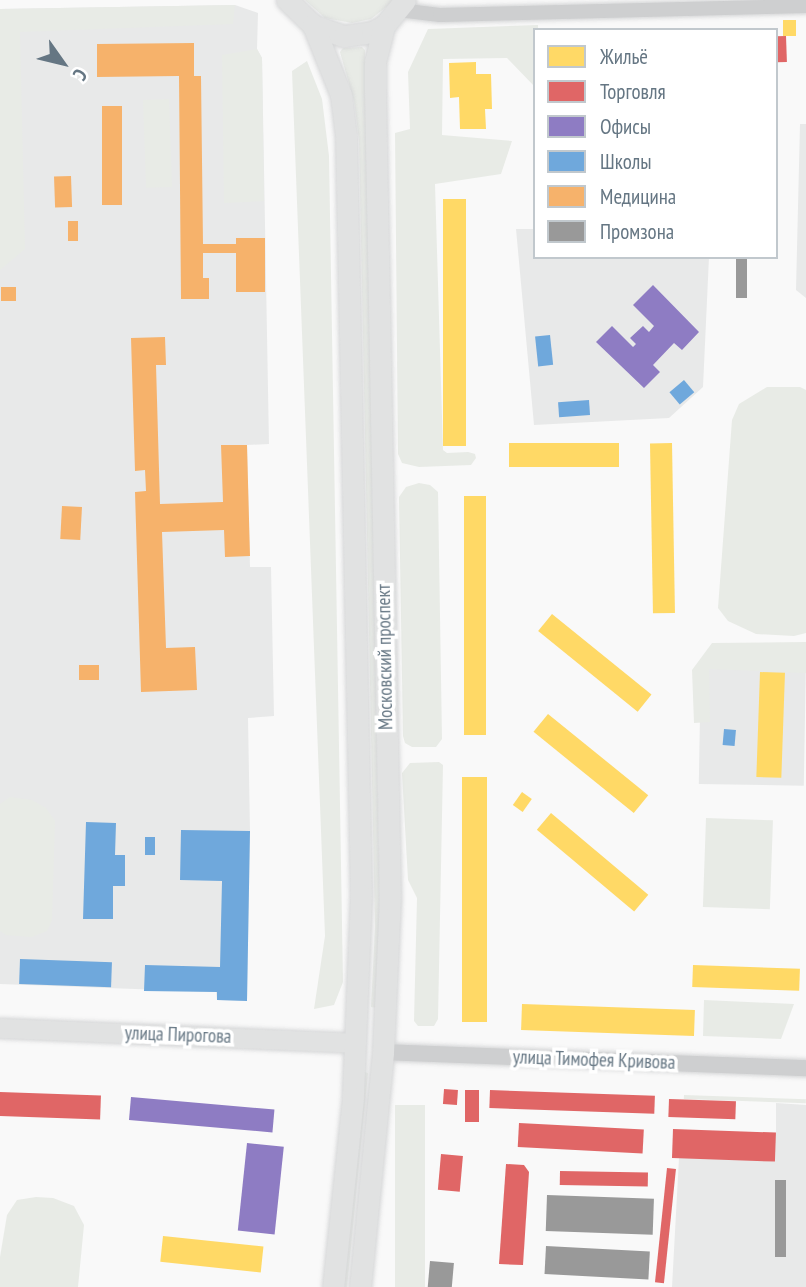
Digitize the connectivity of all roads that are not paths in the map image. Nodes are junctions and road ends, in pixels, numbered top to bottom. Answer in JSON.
{"nodes":[{"id":1,"x":286,"y":1,"type":"edge"},
{"id":2,"x":402,"y":5,"type":"edge"},
{"id":3,"x":806,"y":6,"type":"edge"},
{"id":4,"x":313,"y":26,"type":"junction"},
{"id":5,"x":384,"y":26,"type":"junction"},
{"id":6,"x":0,"y":1028,"type":"edge"},
{"id":7,"x":116,"y":1038,"type":"junction"},
{"id":8,"x":0,"y":1040,"type":"edge"},
{"id":9,"x":356,"y":1048,"type":"junction"},
{"id":10,"x":383,"y":1052,"type":"junction"},
{"id":11,"x":806,"y":1068,"type":"edge"},
{"id":12,"x":333,"y":1287,"type":"edge"},
{"id":13,"x":360,"y":1287,"type":"edge"}],
"edges":[{"from":1,"to":4,"type":"main road"},
{"from":2,"to":3,"type":"street"},
{"from":2,"to":5,"type":"main road"},
{"from":4,"to":5,"type":"main road"},
{"from":4,"to":9,"type":"main road","name":"Московский проспект"},
{"from":5,"to":10,"type":"main road","name":"Московский проспект"},
{"from":6,"to":7,"type":"main road","name":"улица Пирогова"},
{"from":7,"to":8,"type":"main road","name":"улица Пирогова"},
{"from":7,"to":9,"type":"main road","name":"улица Пирогова"},
{"from":9,"to":10,"type":"main road"},
{"from":9,"to":12,"type":"main road","name":"Московский проспект"},
{"from":10,"to":11,"type":"street","name":"улица Тимофея Кривова"},
{"from":10,"to":13,"type":"main road","name":"Московский проспект"}]}
